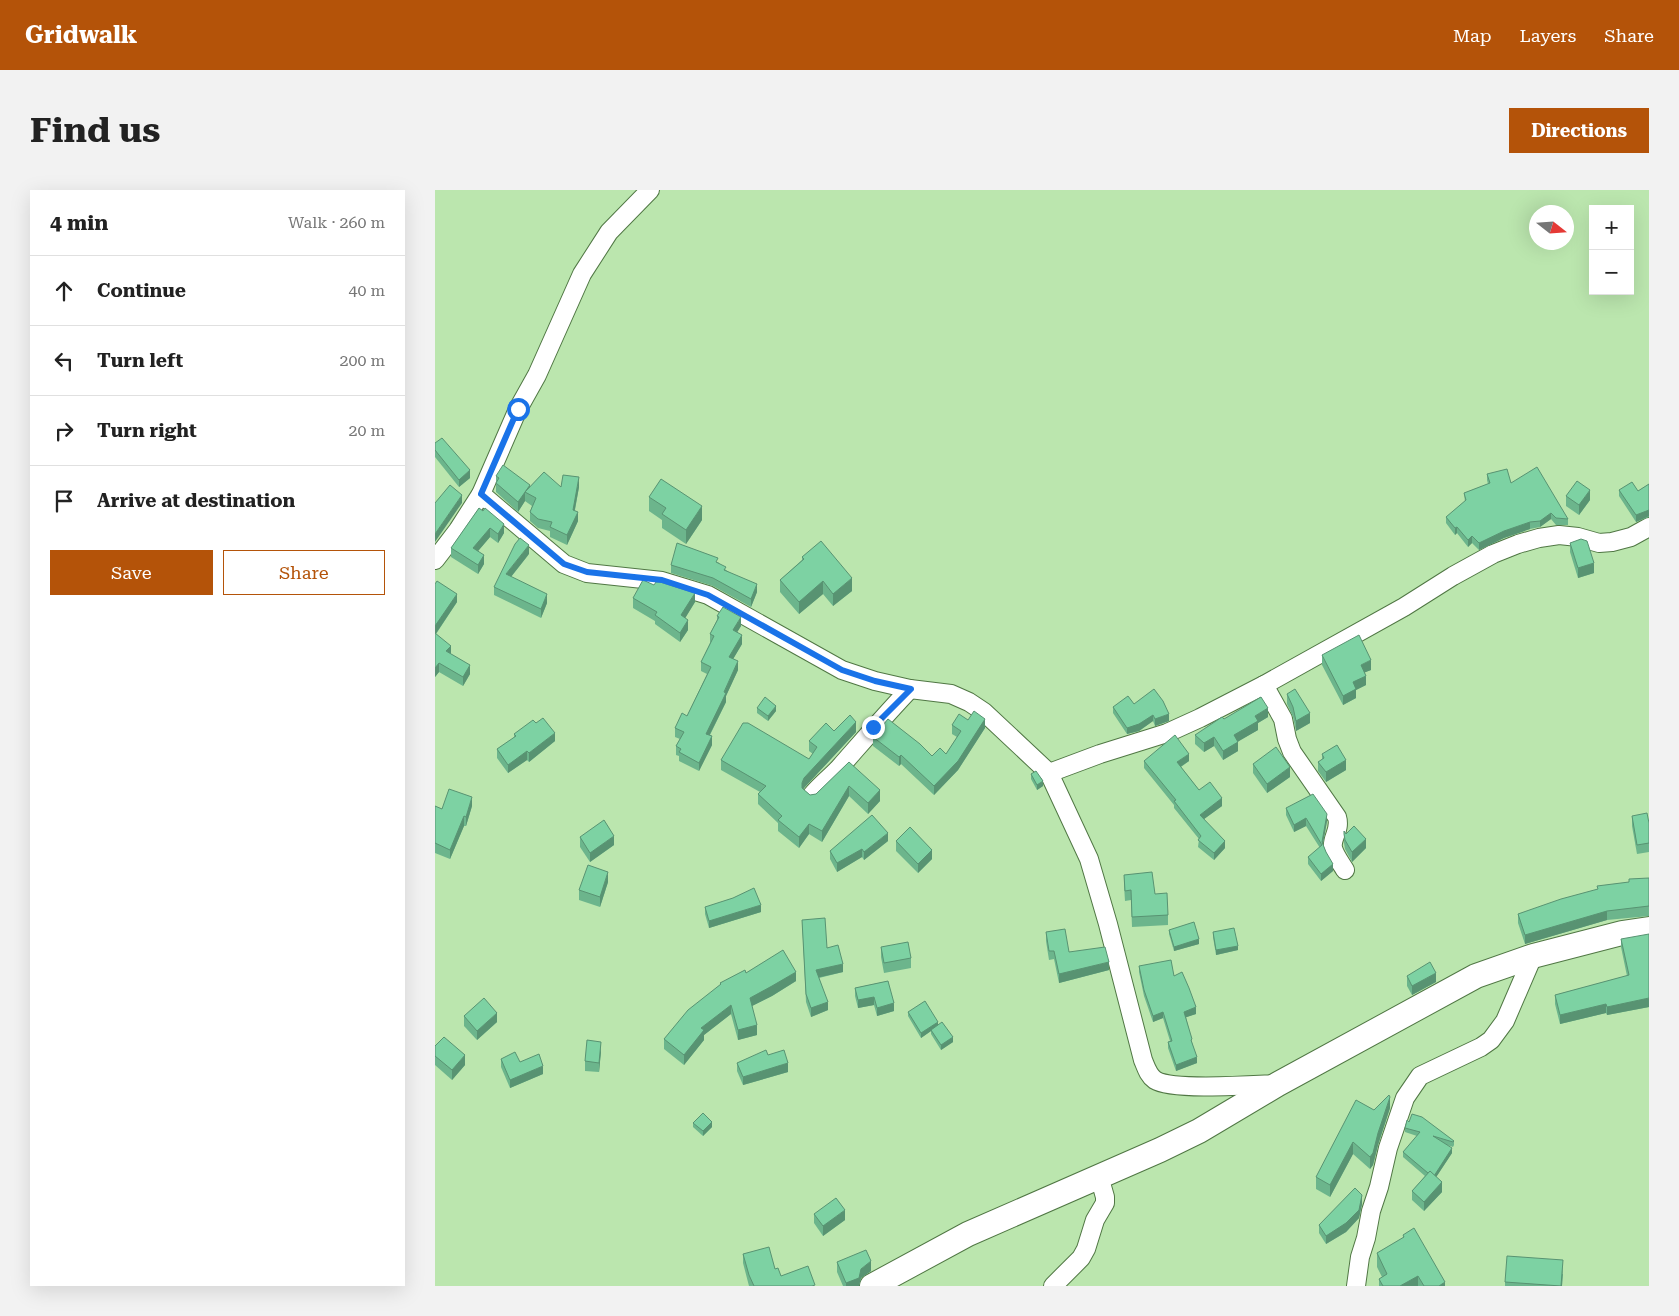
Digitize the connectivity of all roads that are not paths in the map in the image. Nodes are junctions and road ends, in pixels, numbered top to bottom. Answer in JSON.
{"nodes":[{"id":1,"x":650,"y":190,"type":"edge"},
{"id":2,"x":481,"y":494,"type":"junction"},
{"id":3,"x":1649,"y":527,"type":"edge"},
{"id":4,"x":435,"y":560,"type":"edge"},
{"id":5,"x":1264,"y":685,"type":"junction"},
{"id":6,"x":911,"y":689,"type":"junction"},
{"id":7,"x":1049,"y":773,"type":"junction"},
{"id":8,"x":812,"y":795,"type":"edge"},
{"id":9,"x":1345,"y":870,"type":"dead end"},
{"id":10,"x":1649,"y":929,"type":"edge"},
{"id":11,"x":1533,"y":956,"type":"junction"},
{"id":12,"x":1278,"y":1084,"type":"junction"},
{"id":13,"x":1099,"y":1176,"type":"junction"},
{"id":14,"x":872,"y":1286,"type":"edge"},
{"id":15,"x":1053,"y":1286,"type":"edge"},
{"id":16,"x":1356,"y":1286,"type":"edge"}],
"edges":[{"from":1,"to":2,"type":"street"},
{"from":2,"to":4,"type":"street"},
{"from":2,"to":6,"type":"street"},
{"from":3,"to":5,"type":"street"},
{"from":5,"to":7,"type":"street"},
{"from":5,"to":9,"type":"street"},
{"from":6,"to":7,"type":"street"},
{"from":6,"to":8,"type":"street"},
{"from":7,"to":12,"type":"street"},
{"from":10,"to":11,"type":"street"},
{"from":11,"to":12,"type":"street"},
{"from":11,"to":16,"type":"street"},
{"from":12,"to":13,"type":"street"},
{"from":13,"to":14,"type":"street"},
{"from":13,"to":15,"type":"street"}]}
